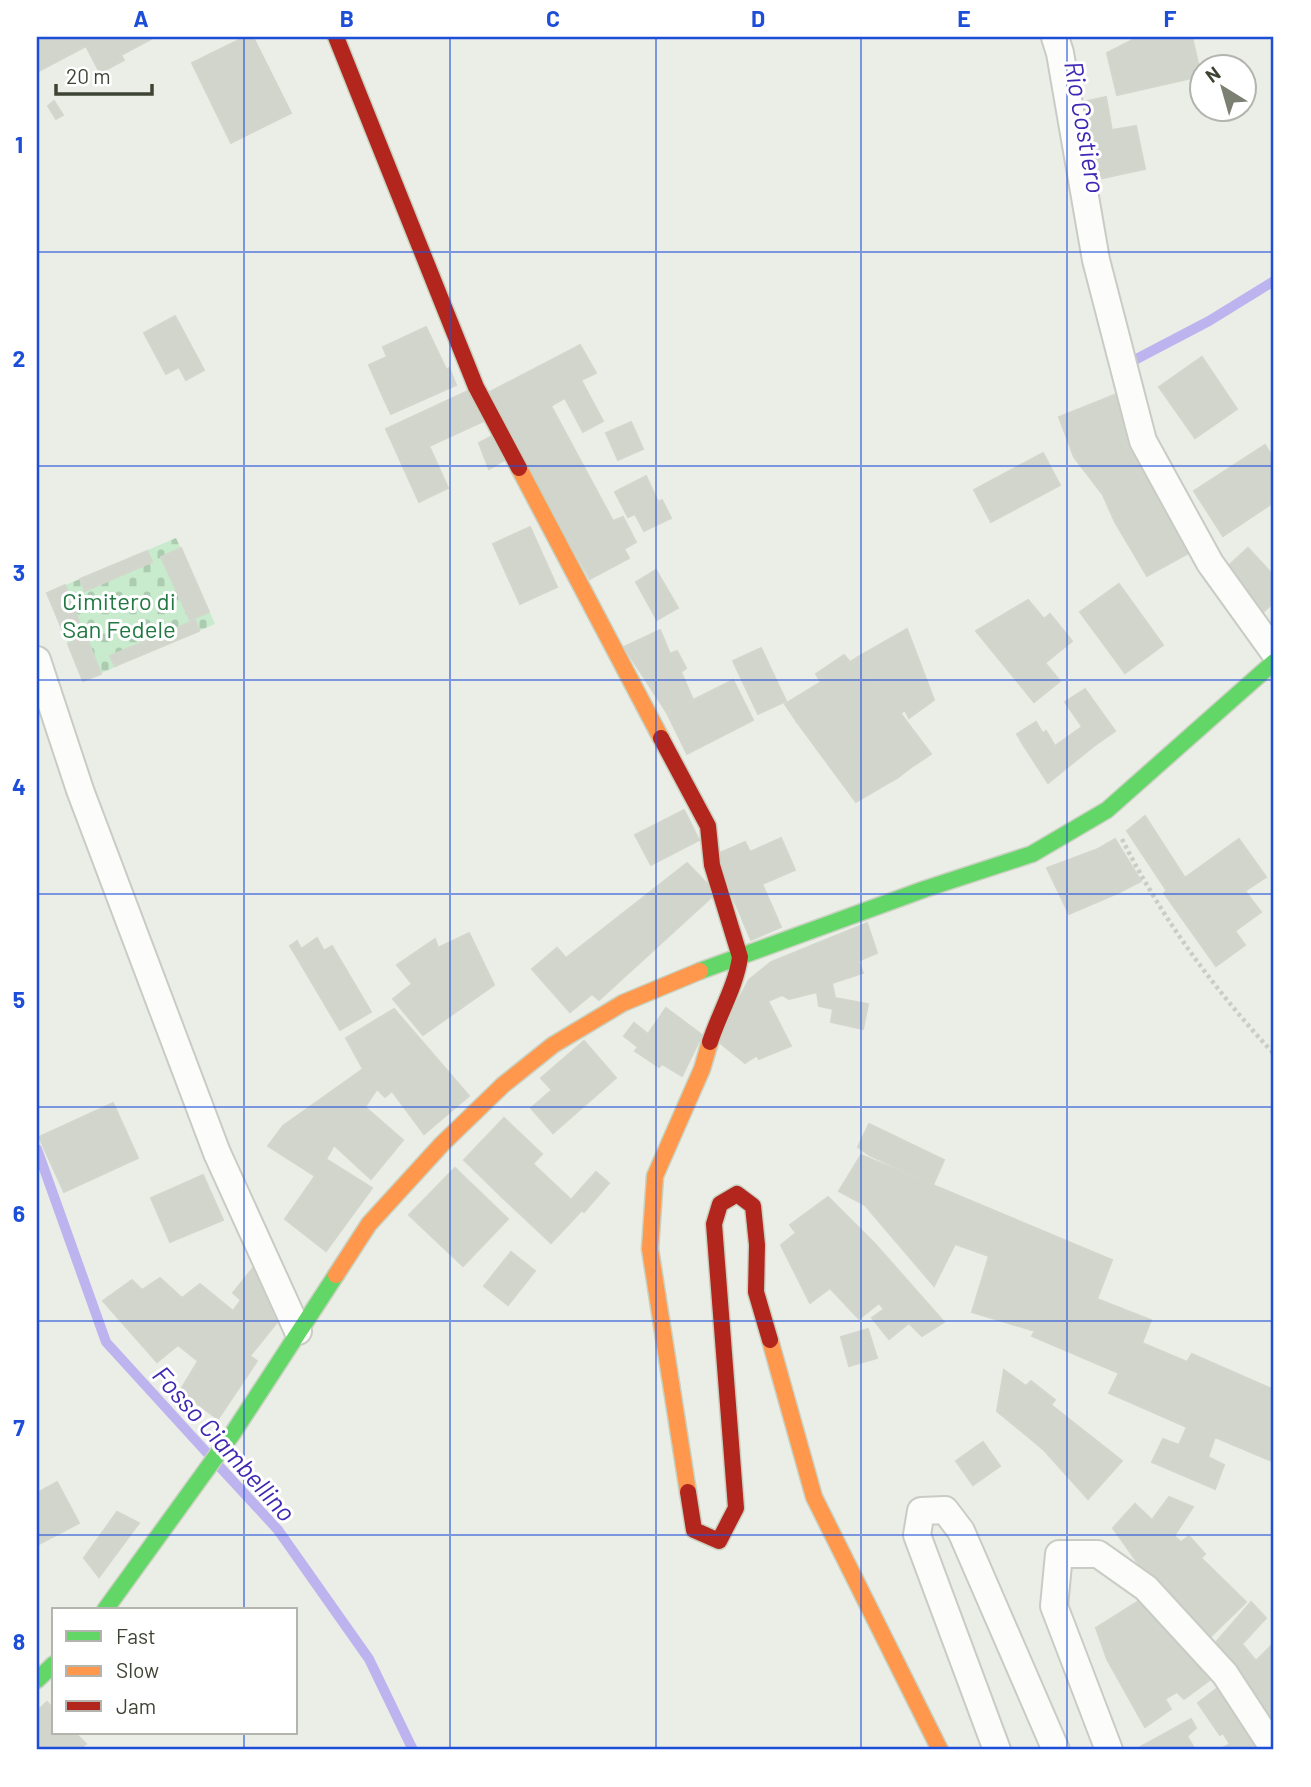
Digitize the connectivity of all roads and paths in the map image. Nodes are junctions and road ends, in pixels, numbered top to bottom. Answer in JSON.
{"nodes":[{"id":1,"x":336,"y":37,"type":"edge"},
{"id":2,"x":1055,"y":37,"type":"edge"},
{"id":3,"x":1274,"y":652,"type":"edge"},
{"id":4,"x":37,"y":660,"type":"edge"},
{"id":5,"x":1274,"y":662,"type":"edge"},
{"id":6,"x":1107,"y":810,"type":"junction"},
{"id":7,"x":740,"y":957,"type":"junction"},
{"id":8,"x":1274,"y":1054,"type":"edge"},
{"id":9,"x":298,"y":1331,"type":"junction"},
{"id":10,"x":106,"y":1608,"type":"edge"},
{"id":11,"x":52,"y":1666,"type":"edge"},
{"id":12,"x":37,"y":1680,"type":"edge"},
{"id":13,"x":1274,"y":1749,"type":"edge"},
{"id":14,"x":940,"y":1750,"type":"edge"},
{"id":15,"x":997,"y":1750,"type":"edge"},
{"id":16,"x":1056,"y":1750,"type":"edge"},
{"id":17,"x":1109,"y":1750,"type":"edge"}],
"edges":[{"from":1,"to":7,"type":"street"},
{"from":2,"to":3,"type":"street"},
{"from":4,"to":9,"type":"street"},
{"from":5,"to":6,"type":"street"},
{"from":6,"to":7,"type":"street"},
{"from":6,"to":8,"type":"path"},
{"from":7,"to":9,"type":"street"},
{"from":7,"to":14,"type":"street"},
{"from":9,"to":10,"type":"street"},
{"from":11,"to":12,"type":"street"},
{"from":13,"to":17,"type":"street"},
{"from":15,"to":16,"type":"street"}]}
